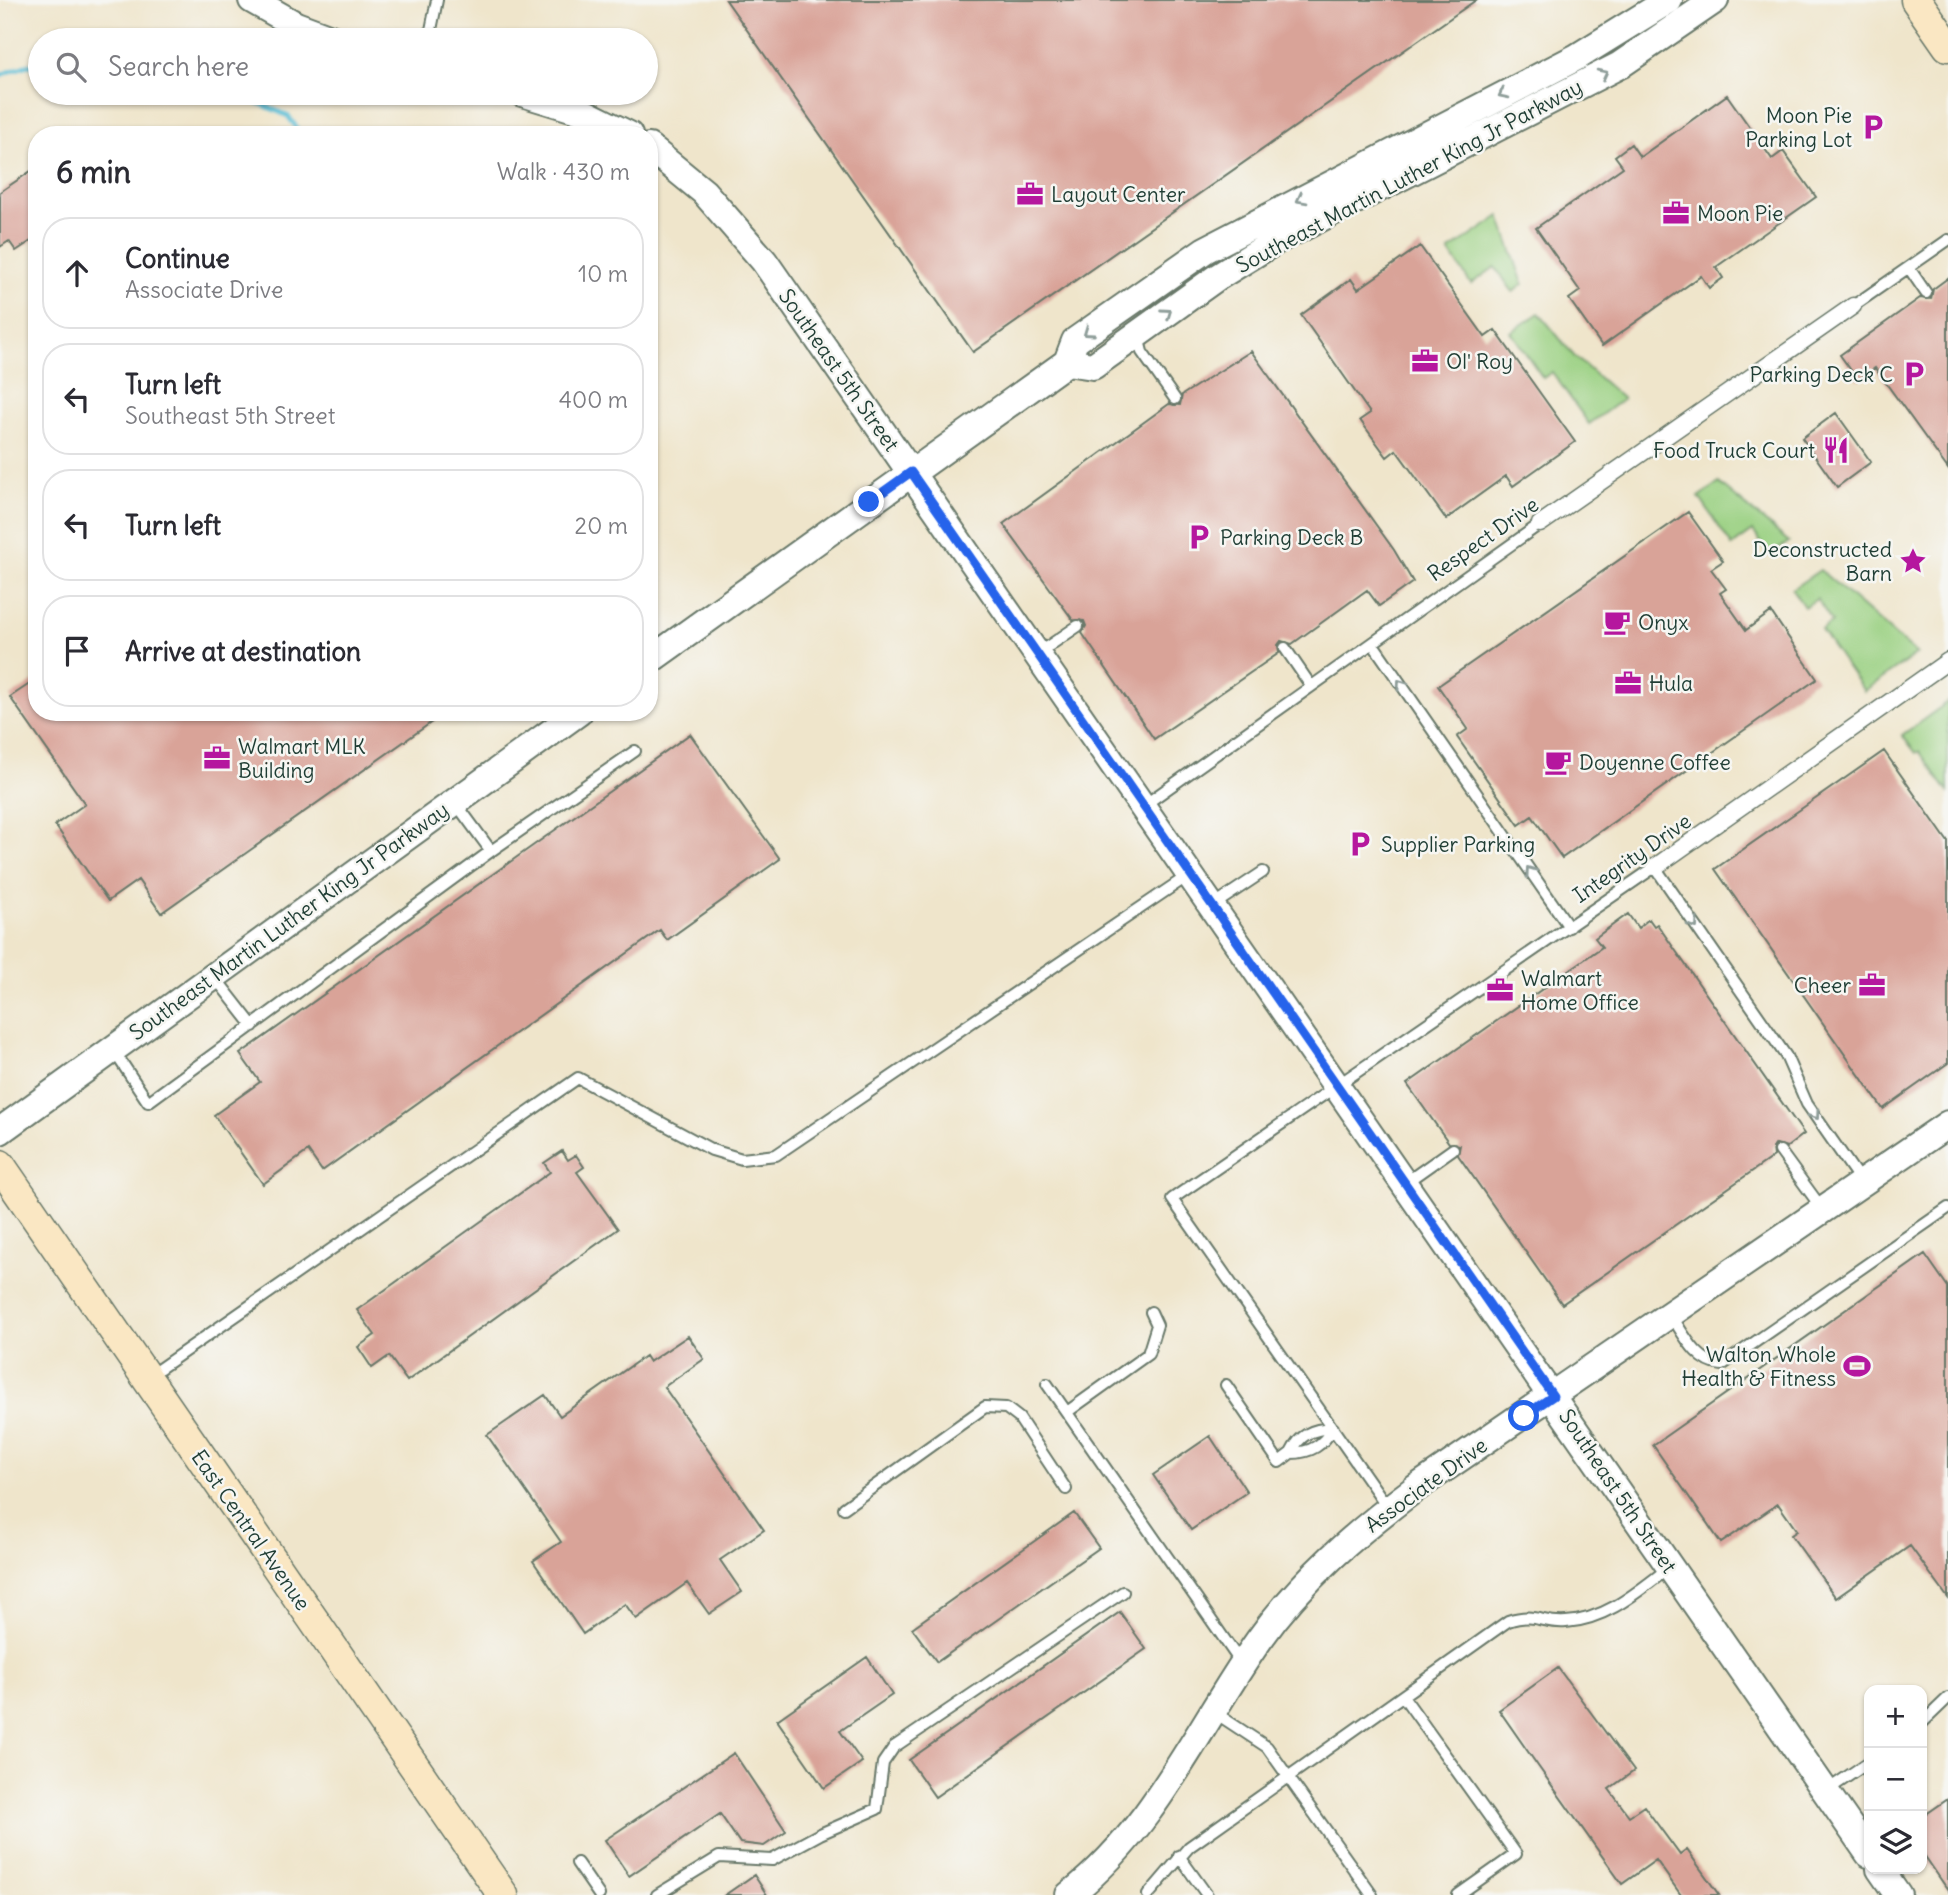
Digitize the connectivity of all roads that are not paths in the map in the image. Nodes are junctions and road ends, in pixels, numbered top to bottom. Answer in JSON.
{"nodes":[{"id":1,"x":252,"y":0,"type":"edge"},
{"id":2,"x":437,"y":0,"type":"edge"},
{"id":3,"x":1669,"y":0,"type":"edge"},
{"id":4,"x":1715,"y":0,"type":"edge"},
{"id":5,"x":1916,"y":0,"type":"edge"},
{"id":6,"x":304,"y":28,"type":"edge"},
{"id":7,"x":431,"y":28,"type":"edge"},
{"id":8,"x":1948,"y":46,"type":"edge"},
{"id":9,"x":561,"y":105,"type":"edge"},
{"id":10,"x":611,"y":126,"type":"edge"},
{"id":11,"x":658,"y":154,"type":"edge"},
{"id":12,"x":1948,"y":240,"type":"edge"},
{"id":13,"x":1909,"y":268,"type":"junction"},
{"id":14,"x":1926,"y":293,"type":"dead end"},
{"id":15,"x":1852,"y":308,"type":"joint"},
{"id":16,"x":1138,"y":334,"type":"junction"},
{"id":17,"x":1067,"y":362,"type":"junction"},
{"id":18,"x":1175,"y":399,"type":"dead end"},
{"id":19,"x":911,"y":472,"type":"junction"},
{"id":20,"x":1540,"y":524,"type":"joint"},
{"id":21,"x":1077,"y":626,"type":"dead end"},
{"id":22,"x":1373,"y":644,"type":"junction"},
{"id":23,"x":1285,"y":648,"type":"dead end"},
{"id":24,"x":1037,"y":654,"type":"junction"},
{"id":25,"x":658,"y":655,"type":"edge"},
{"id":26,"x":1948,"y":661,"type":"edge"},
{"id":27,"x":1311,"y":686,"type":"junction"},
{"id":28,"x":566,"y":721,"type":"edge"},
{"id":29,"x":635,"y":751,"type":"dead end"},
{"id":30,"x":454,"y":802,"type":"junction"},
{"id":31,"x":1143,"y":806,"type":"junction"},
{"id":32,"x":491,"y":851,"type":"junction"},
{"id":33,"x":1655,"y":867,"type":"junction"},
{"id":34,"x":1263,"y":872,"type":"dead end"},
{"id":35,"x":1191,"y":874,"type":"junction"},
{"id":36,"x":1212,"y":906,"type":"junction"},
{"id":37,"x":1569,"y":927,"type":"junction"},
{"id":38,"x":214,"y":976,"type":"junction"},
{"id":39,"x":253,"y":1026,"type":"junction"},
{"id":40,"x":113,"y":1049,"type":"junction"},
{"id":41,"x":1338,"y":1087,"type":"junction"},
{"id":42,"x":1948,"y":1125,"type":"edge"},
{"id":43,"x":0,"y":1131,"type":"edge"},
{"id":44,"x":1453,"y":1149,"type":"dead end"},
{"id":45,"x":1780,"y":1152,"type":"dead end"},
{"id":46,"x":0,"y":1165,"type":"edge"},
{"id":47,"x":1405,"y":1183,"type":"junction"},
{"id":48,"x":1862,"y":1183,"type":"junction"},
{"id":49,"x":1948,"y":1208,"type":"edge"},
{"id":50,"x":1823,"y":1210,"type":"junction"},
{"id":51,"x":1151,"y":1312,"type":"dead end"},
{"id":52,"x":1671,"y":1315,"type":"junction"},
{"id":53,"x":146,"y":1378,"type":"junction"},
{"id":54,"x":1047,"y":1384,"type":"dead end"},
{"id":55,"x":1226,"y":1385,"type":"dead end"},
{"id":56,"x":1553,"y":1396,"type":"junction"},
{"id":57,"x":1066,"y":1412,"type":"junction"},
{"id":58,"x":1333,"y":1428,"type":"junction"},
{"id":59,"x":1066,"y":1489,"type":"dead end"},
{"id":60,"x":844,"y":1508,"type":"dead end"},
{"id":61,"x":1389,"y":1509,"type":"junction"},
{"id":62,"x":1670,"y":1567,"type":"junction"},
{"id":63,"x":1123,"y":1592,"type":"dead end"},
{"id":64,"x":1242,"y":1665,"type":"junction"},
{"id":65,"x":1403,"y":1696,"type":"junction"},
{"id":66,"x":1948,"y":1698,"type":"edge"},
{"id":67,"x":1214,"y":1712,"type":"junction"},
{"id":68,"x":1927,"y":1719,"type":"edge"},
{"id":69,"x":1864,"y":1765,"type":"edge"},
{"id":70,"x":1289,"y":1776,"type":"junction"},
{"id":71,"x":1826,"y":1791,"type":"junction"},
{"id":72,"x":1864,"y":1847,"type":"edge"},
{"id":73,"x":1180,"y":1856,"type":"junction"},
{"id":74,"x":577,"y":1863,"type":"dead end"},
{"id":75,"x":1883,"y":1874,"type":"edge"},
{"id":76,"x":503,"y":1895,"type":"edge"},
{"id":77,"x":599,"y":1895,"type":"edge"},
{"id":78,"x":657,"y":1895,"type":"edge"},
{"id":79,"x":1069,"y":1895,"type":"edge"},
{"id":80,"x":1148,"y":1895,"type":"edge"},
{"id":81,"x":1207,"y":1895,"type":"edge"},
{"id":82,"x":1372,"y":1895,"type":"edge"},
{"id":83,"x":1458,"y":1895,"type":"edge"},
{"id":84,"x":1898,"y":1895,"type":"edge"}],
"edges":[{"from":1,"to":6,"type":"street"},
{"from":2,"to":7,"type":"lane"},
{"from":3,"to":17,"type":"street","name":"Southeast Martin Luther King Jr Parkway","one_way":true},
{"from":16,"to":4,"type":"street","name":"Southeast Martin Luther King Jr Parkway","one_way":true},
{"from":5,"to":8,"type":"main road"},
{"from":9,"to":10,"type":"street"},
{"from":11,"to":19,"type":"street","name":"Southeast 5th Street"},
{"from":12,"to":13,"type":"lane","name":"Respect Drive"},
{"from":13,"to":14,"type":"lane"},
{"from":13,"to":15,"type":"lane","name":"Respect Drive"},
{"from":15,"to":20,"type":"street","name":"Respect Drive"},
{"from":16,"to":17,"type":"street","name":"Southeast Martin Luther King Jr Parkway"},
{"from":16,"to":18,"type":"lane"},
{"from":17,"to":19,"type":"street","name":"Southeast Martin Luther King Jr Parkway"},
{"from":19,"to":24,"type":"street","name":"Southeast 5th Street"},
{"from":19,"to":25,"type":"street","name":"Southeast Martin Luther King Jr Parkway"},
{"from":20,"to":22,"type":"lane","name":"Respect Drive"},
{"from":21,"to":24,"type":"lane"},
{"from":22,"to":27,"type":"lane","name":"Respect Drive"},
{"from":37,"to":22,"type":"lane","one_way":true},
{"from":23,"to":27,"type":"lane"},
{"from":24,"to":31,"type":"street","name":"Southeast 5th Street"},
{"from":26,"to":33,"type":"street","name":"Integrity Drive"},
{"from":27,"to":31,"type":"lane","name":"Respect Drive"},
{"from":28,"to":30,"type":"street","name":"Southeast Martin Luther King Jr Parkway"},
{"from":29,"to":32,"type":"lane"},
{"from":30,"to":32,"type":"lane"},
{"from":30,"to":38,"type":"street","name":"Southeast Martin Luther King Jr Parkway"},
{"from":31,"to":35,"type":"street","name":"Southeast 5th Street"},
{"from":32,"to":39,"type":"lane"},
{"from":33,"to":37,"type":"lane","name":"Integrity Drive"},
{"from":33,"to":48,"type":"lane","one_way":true},
{"from":34,"to":36,"type":"lane"},
{"from":35,"to":36,"type":"street","name":"Southeast 5th Street"},
{"from":35,"to":53,"type":"lane"},
{"from":36,"to":41,"type":"street","name":"Southeast 5th Street"},
{"from":37,"to":41,"type":"lane","name":"Integrity Drive"},
{"from":38,"to":39,"type":"lane"},
{"from":38,"to":40,"type":"street","name":"Southeast Martin Luther King Jr Parkway"},
{"from":39,"to":40,"type":"lane"},
{"from":40,"to":43,"type":"street","name":"Southeast Martin Luther King Jr Parkway"},
{"from":41,"to":47,"type":"street","name":"Southeast 5th Street"},
{"from":41,"to":58,"type":"lane","name":"Integrity Drive"},
{"from":42,"to":48,"type":"street","name":"Associate Drive"},
{"from":44,"to":47,"type":"lane"},
{"from":45,"to":50,"type":"lane"},
{"from":46,"to":53,"type":"main road","name":"East Central Avenue"},
{"from":47,"to":56,"type":"street","name":"Southeast 5th Street"},
{"from":48,"to":50,"type":"street","name":"Associate Drive"},
{"from":49,"to":52,"type":"lane"},
{"from":50,"to":52,"type":"street","name":"Associate Drive"},
{"from":51,"to":57,"type":"lane"},
{"from":52,"to":56,"type":"street","name":"Associate Drive"},
{"from":53,"to":76,"type":"main road","name":"East Central Avenue"},
{"from":54,"to":57,"type":"lane"},
{"from":55,"to":58,"type":"lane"},
{"from":56,"to":61,"type":"street","name":"Associate Drive"},
{"from":56,"to":62,"type":"street","name":"Southeast 5th Street"},
{"from":57,"to":64,"type":"lane"},
{"from":58,"to":61,"type":"lane"},
{"from":59,"to":60,"type":"lane"},
{"from":61,"to":64,"type":"street","name":"Associate Drive"},
{"from":62,"to":65,"type":"lane"},
{"from":62,"to":71,"type":"street","name":"Southeast 5th Street"},
{"from":63,"to":78,"type":"lane"},
{"from":64,"to":67,"type":"street","name":"Associate Drive"},
{"from":65,"to":70,"type":"lane"},
{"from":65,"to":83,"type":"lane"},
{"from":66,"to":68,"type":"lane"},
{"from":67,"to":70,"type":"lane"},
{"from":67,"to":79,"type":"street","name":"Associate Drive"},
{"from":69,"to":71,"type":"lane"},
{"from":70,"to":73,"type":"lane"},
{"from":70,"to":82,"type":"lane"},
{"from":71,"to":72,"type":"street","name":"Southeast 5th Street"},
{"from":73,"to":80,"type":"lane"},
{"from":73,"to":81,"type":"lane"},
{"from":74,"to":77,"type":"lane"},
{"from":75,"to":84,"type":"street"}]}
